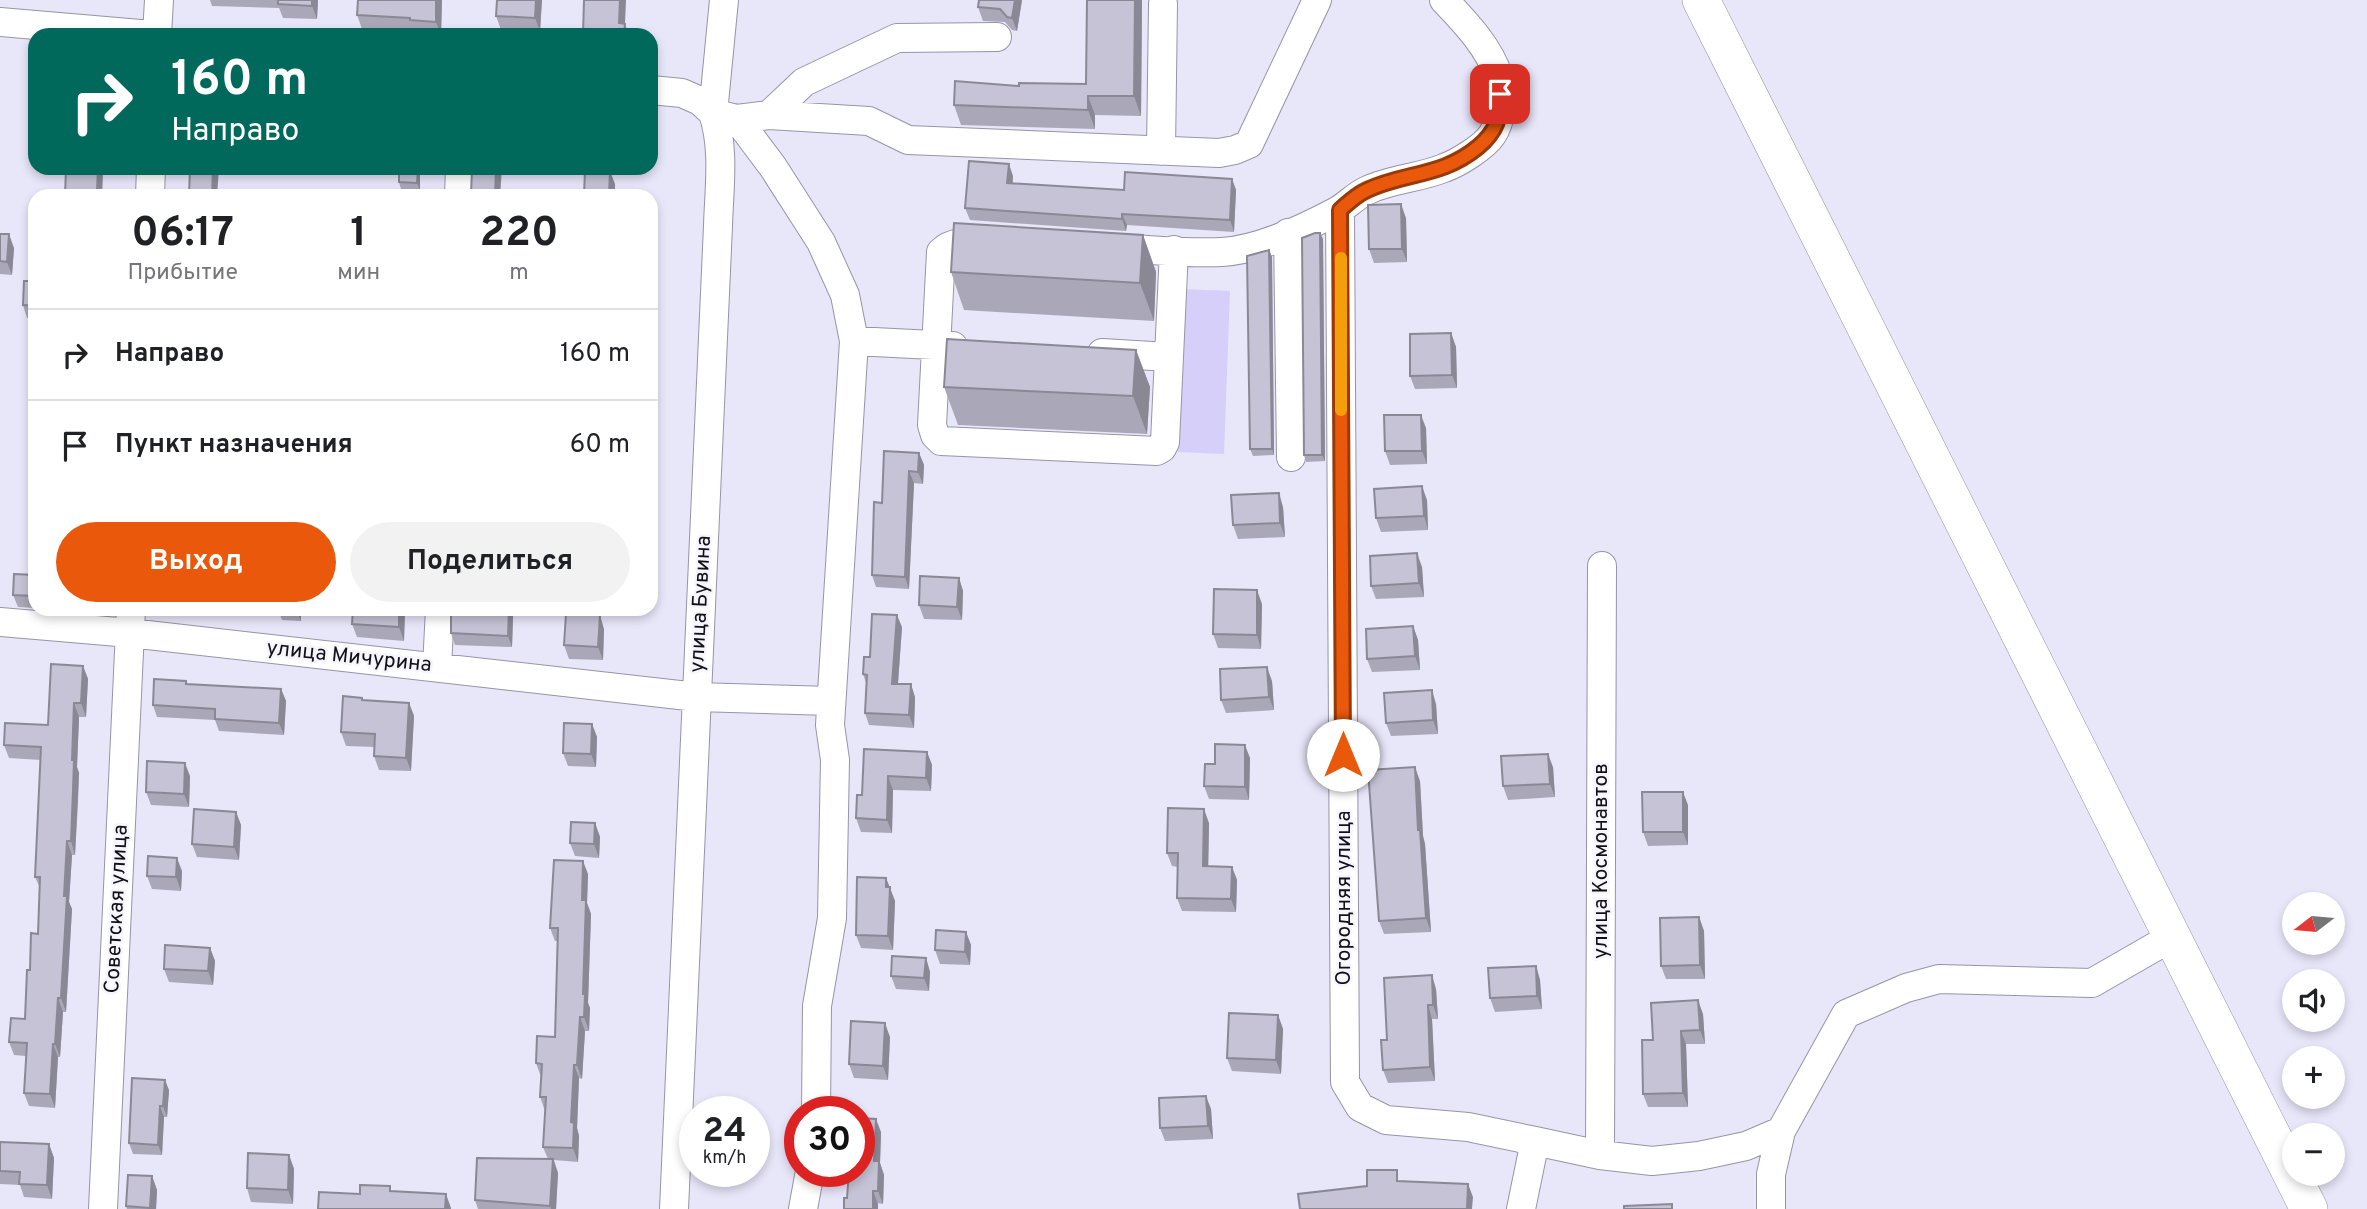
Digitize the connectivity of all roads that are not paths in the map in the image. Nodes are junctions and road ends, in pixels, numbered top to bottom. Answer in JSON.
{"nodes":[{"id":1,"x":159,"y":0,"type":"edge"},
{"id":2,"x":724,"y":0,"type":"edge"},
{"id":3,"x":1317,"y":0,"type":"edge"},
{"id":4,"x":1444,"y":0,"type":"edge"},
{"id":5,"x":1701,"y":0,"type":"edge"},
{"id":6,"x":1163,"y":4,"type":"dead end"},
{"id":7,"x":0,"y":22,"type":"edge"},
{"id":8,"x":70,"y":28,"type":"edge"},
{"id":9,"x":157,"y":28,"type":"edge"},
{"id":10,"x":997,"y":37,"type":"dead end"},
{"id":11,"x":658,"y":91,"type":"edge"},
{"id":12,"x":769,"y":115,"type":"junction"},
{"id":13,"x":725,"y":116,"type":"junction"},
{"id":14,"x":1161,"y":151,"type":"junction"},
{"id":15,"x":1340,"y":210,"type":"junction"},
{"id":16,"x":1288,"y":233,"type":"junction"},
{"id":17,"x":1011,"y":244,"type":"edge"},
{"id":18,"x":1079,"y":247,"type":"edge"},
{"id":19,"x":1174,"y":250,"type":"junction"},
{"id":20,"x":854,"y":341,"type":"junction"},
{"id":21,"x":936,"y":345,"type":"junction"},
{"id":22,"x":978,"y":347,"type":"edge"},
{"id":23,"x":1073,"y":352,"type":"edge"},
{"id":24,"x":1169,"y":357,"type":"junction"},
{"id":25,"x":1291,"y":457,"type":"dead end"},
{"id":26,"x":1602,"y":566,"type":"dead end"},
{"id":27,"x":440,"y":616,"type":"edge"},
{"id":28,"x":130,"y":621,"type":"edge"},
{"id":29,"x":0,"y":622,"type":"edge"},
{"id":30,"x":437,"y":667,"type":"junction"},
{"id":31,"x":697,"y":697,"type":"junction"},
{"id":32,"x":831,"y":701,"type":"junction"},
{"id":33,"x":2172,"y":937,"type":"junction"},
{"id":34,"x":816,"y":1096,"type":"edge"},
{"id":35,"x":1781,"y":1130,"type":"junction"},
{"id":36,"x":1535,"y":1141,"type":"junction"},
{"id":37,"x":1600,"y":1155,"type":"junction"},
{"id":38,"x":807,"y":1187,"type":"edge"},
{"id":39,"x":103,"y":1209,"type":"edge"},
{"id":40,"x":674,"y":1209,"type":"edge"},
{"id":41,"x":803,"y":1209,"type":"edge"},
{"id":42,"x":1521,"y":1209,"type":"edge"},
{"id":43,"x":1770,"y":1209,"type":"edge"},
{"id":44,"x":2309,"y":1209,"type":"edge"}],
"edges":[{"from":1,"to":9,"type":"street"},
{"from":2,"to":13,"type":"street","name":"улица Бувина"},
{"from":3,"to":14,"type":"street"},
{"from":4,"to":15,"type":"street"},
{"from":5,"to":33,"type":"main road"},
{"from":6,"to":14,"type":"street"},
{"from":7,"to":8,"type":"street"},
{"from":10,"to":12,"type":"street"},
{"from":11,"to":13,"type":"street"},
{"from":12,"to":13,"type":"street"},
{"from":12,"to":14,"type":"street"},
{"from":13,"to":20,"type":"street"},
{"from":13,"to":31,"type":"street","name":"улица Бувина"},
{"from":15,"to":16,"type":"street"},
{"from":15,"to":36,"type":"street","name":"Огородняя улица"},
{"from":16,"to":19,"type":"street"},
{"from":16,"to":25,"type":"street"},
{"from":17,"to":21,"type":"street"},
{"from":18,"to":19,"type":"street"},
{"from":19,"to":24,"type":"street"},
{"from":20,"to":21,"type":"street"},
{"from":20,"to":32,"type":"street"},
{"from":21,"to":22,"type":"street"},
{"from":21,"to":24,"type":"street"},
{"from":23,"to":24,"type":"street"},
{"from":26,"to":37,"type":"street","name":"улица Космонавтов"},
{"from":27,"to":30,"type":"street"},
{"from":28,"to":29,"type":"street","name":"улица Мичурина"},
{"from":28,"to":30,"type":"street","name":"улица Мичурина"},
{"from":28,"to":39,"type":"street","name":"Советская улица"},
{"from":30,"to":31,"type":"street","name":"улица Мичурина"},
{"from":31,"to":32,"type":"street","name":"улица Мичурина"},
{"from":31,"to":40,"type":"street","name":"улица Бувина"},
{"from":32,"to":34,"type":"street"},
{"from":33,"to":35,"type":"street"},
{"from":33,"to":44,"type":"main road"},
{"from":35,"to":37,"type":"street","name":"Огородняя улица"},
{"from":35,"to":43,"type":"street"},
{"from":36,"to":37,"type":"street","name":"Огородняя улица"},
{"from":36,"to":42,"type":"street"},
{"from":38,"to":41,"type":"street"}]}
